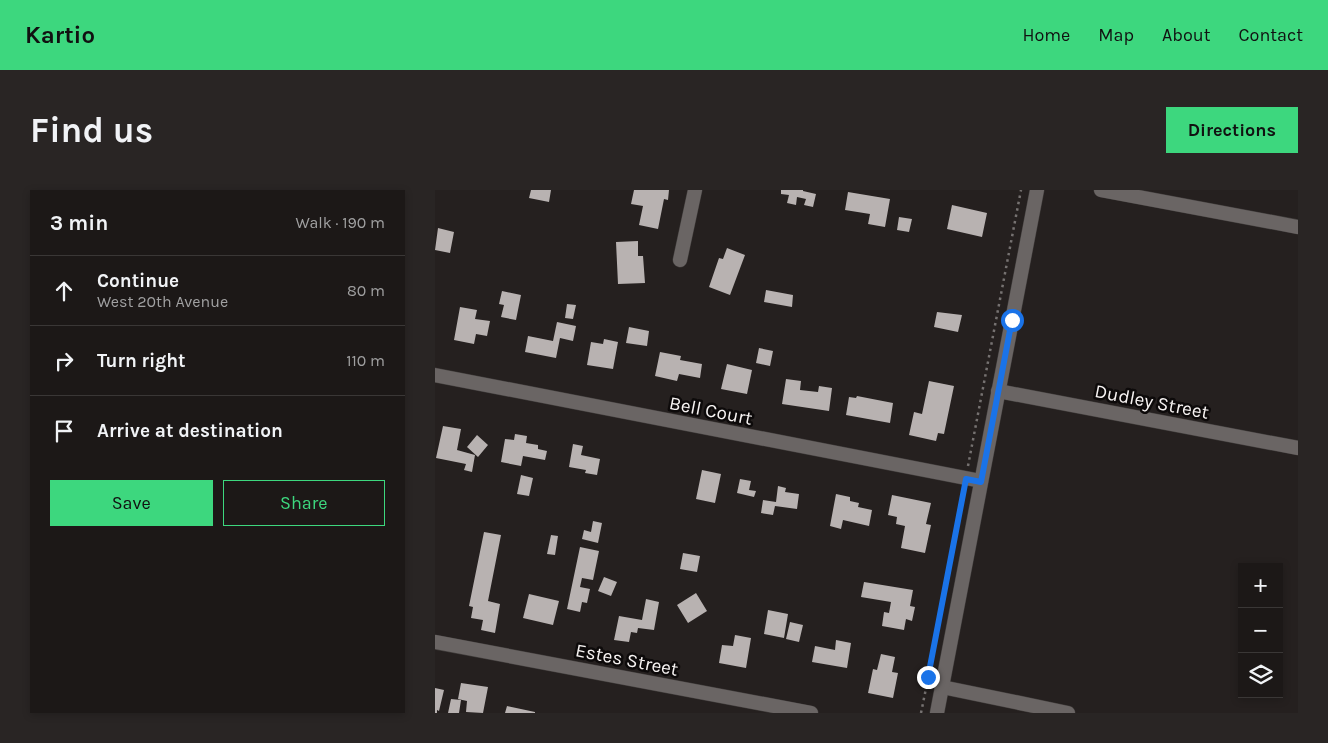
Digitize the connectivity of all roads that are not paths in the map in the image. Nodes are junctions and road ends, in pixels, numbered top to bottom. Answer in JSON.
{"nodes":[{"id":1,"x":695,"y":190,"type":"edge"},
{"id":2,"x":1037,"y":190,"type":"edge"},
{"id":3,"x":1101,"y":190,"type":"edge"},
{"id":4,"x":1298,"y":228,"type":"edge"},
{"id":5,"x":680,"y":260,"type":"dead end"},
{"id":6,"x":435,"y":375,"type":"edge"},
{"id":7,"x":998,"y":391,"type":"junction"},
{"id":8,"x":1298,"y":448,"type":"edge"},
{"id":9,"x":981,"y":482,"type":"junction"},
{"id":10,"x":435,"y":642,"type":"edge"},
{"id":11,"x":942,"y":687,"type":"junction"},
{"id":12,"x":811,"y":713,"type":"edge"},
{"id":13,"x":937,"y":713,"type":"edge"},
{"id":14,"x":1068,"y":713,"type":"edge"}],
"edges":[{"from":1,"to":5,"type":"street"},
{"from":2,"to":7,"type":"street"},
{"from":3,"to":4,"type":"street"},
{"from":6,"to":9,"type":"street","name":"Bell Court"},
{"from":7,"to":8,"type":"street","name":"Dudley Street"},
{"from":7,"to":9,"type":"street"},
{"from":9,"to":11,"type":"street"},
{"from":10,"to":12,"type":"street","name":"Estes Street"},
{"from":11,"to":13,"type":"street"},
{"from":11,"to":14,"type":"street"}]}
